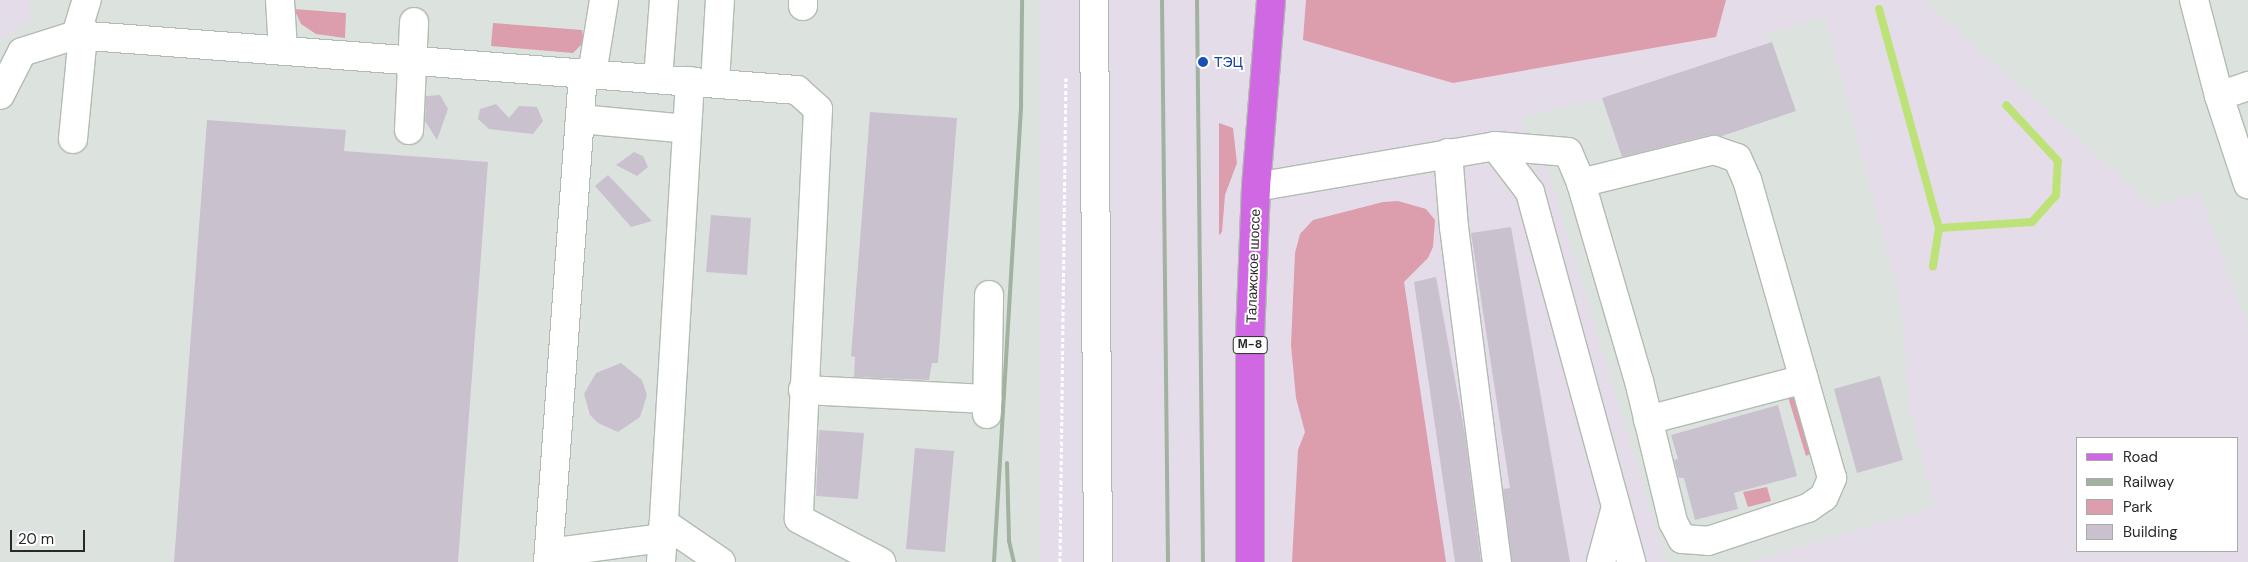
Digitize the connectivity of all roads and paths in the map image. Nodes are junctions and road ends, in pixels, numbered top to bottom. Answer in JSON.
{"nodes":[{"id":1,"x":87,"y":0,"type":"edge"},
{"id":2,"x":280,"y":0,"type":"edge"},
{"id":3,"x":604,"y":0,"type":"edge"},
{"id":4,"x":664,"y":0,"type":"edge"},
{"id":5,"x":720,"y":0,"type":"edge"},
{"id":6,"x":1094,"y":0,"type":"edge"},
{"id":7,"x":1271,"y":0,"type":"edge"},
{"id":8,"x":2194,"y":0,"type":"edge"},
{"id":9,"x":414,"y":22,"type":"dead end"},
{"id":10,"x":79,"y":35,"type":"junction"},
{"id":11,"x":283,"y":51,"type":"junction"},
{"id":12,"x":414,"y":60,"type":"junction"},
{"id":13,"x":587,"y":74,"type":"junction"},
{"id":14,"x":658,"y":79,"type":"junction"},
{"id":15,"x":702,"y":82,"type":"junction"},
{"id":16,"x":2248,"y":86,"type":"edge"},
{"id":17,"x":1,"y":90,"type":"edge"},
{"id":18,"x":2218,"y":96,"type":"junction"},
{"id":19,"x":580,"y":119,"type":"junction"},
{"id":20,"x":687,"y":129,"type":"junction"},
{"id":21,"x":409,"y":130,"type":"dead end"},
{"id":22,"x":72,"y":138,"type":"dead end"},
{"id":23,"x":1063,"y":143,"type":"dead end"},
{"id":24,"x":1495,"y":146,"type":"junction"},
{"id":25,"x":1448,"y":153,"type":"junction"},
{"id":26,"x":1581,"y":183,"type":"junction"},
{"id":27,"x":2248,"y":184,"type":"edge"},
{"id":28,"x":1256,"y":187,"type":"junction"},
{"id":29,"x":989,"y":295,"type":"dead end"},
{"id":30,"x":1804,"y":379,"type":"junction"},
{"id":31,"x":803,"y":390,"type":"junction"},
{"id":32,"x":1648,"y":420,"type":"junction"},
{"id":33,"x":1615,"y":510,"type":"junction"},
{"id":34,"x":663,"y":541,"type":"edge"},
{"id":35,"x":549,"y":558,"type":"edge"},
{"id":36,"x":721,"y":562,"type":"edge"},
{"id":37,"x":881,"y":562,"type":"edge"},
{"id":38,"x":1060,"y":562,"type":"edge"},
{"id":39,"x":1098,"y":562,"type":"edge"},
{"id":40,"x":1250,"y":562,"type":"edge"},
{"id":41,"x":1497,"y":562,"type":"edge"},
{"id":42,"x":1601,"y":562,"type":"edge"},
{"id":43,"x":1631,"y":562,"type":"edge"}],
"edges":[{"from":1,"to":10,"type":"street"},
{"from":2,"to":11,"type":"street"},
{"from":3,"to":13,"type":"street"},
{"from":4,"to":14,"type":"street"},
{"from":5,"to":15,"type":"street"},
{"from":6,"to":39,"type":"street"},
{"from":7,"to":28,"type":"main road","name":"Талажское шоссе","number":"М-8"},
{"from":8,"to":18,"type":"street"},
{"from":9,"to":12,"type":"street"},
{"from":10,"to":11,"type":"street"},
{"from":10,"to":17,"type":"street"},
{"from":10,"to":22,"type":"street"},
{"from":11,"to":12,"type":"street"},
{"from":12,"to":13,"type":"street"},
{"from":12,"to":21,"type":"street"},
{"from":13,"to":14,"type":"street"},
{"from":13,"to":19,"type":"street"},
{"from":14,"to":15,"type":"street"},
{"from":15,"to":20,"type":"street"},
{"from":15,"to":31,"type":"street"},
{"from":16,"to":18,"type":"street"},
{"from":18,"to":27,"type":"street"},
{"from":19,"to":20,"type":"street"},
{"from":19,"to":35,"type":"street"},
{"from":20,"to":34,"type":"street"},
{"from":23,"to":38,"type":"path"},
{"from":24,"to":25,"type":"street"},
{"from":24,"to":26,"type":"street"},
{"from":24,"to":33,"type":"street"},
{"from":25,"to":28,"type":"street"},
{"from":25,"to":41,"type":"street"},
{"from":26,"to":30,"type":"street"},
{"from":26,"to":32,"type":"street"},
{"from":28,"to":40,"type":"main road","name":"Талажское шоссе","number":"М-8"},
{"from":29,"to":31,"type":"street"},
{"from":30,"to":32,"type":"street"},
{"from":30,"to":32,"type":"street"},
{"from":31,"to":37,"type":"street"},
{"from":33,"to":42,"type":"street"},
{"from":33,"to":43,"type":"street"},
{"from":34,"to":35,"type":"street"},
{"from":34,"to":36,"type":"street"}]}
